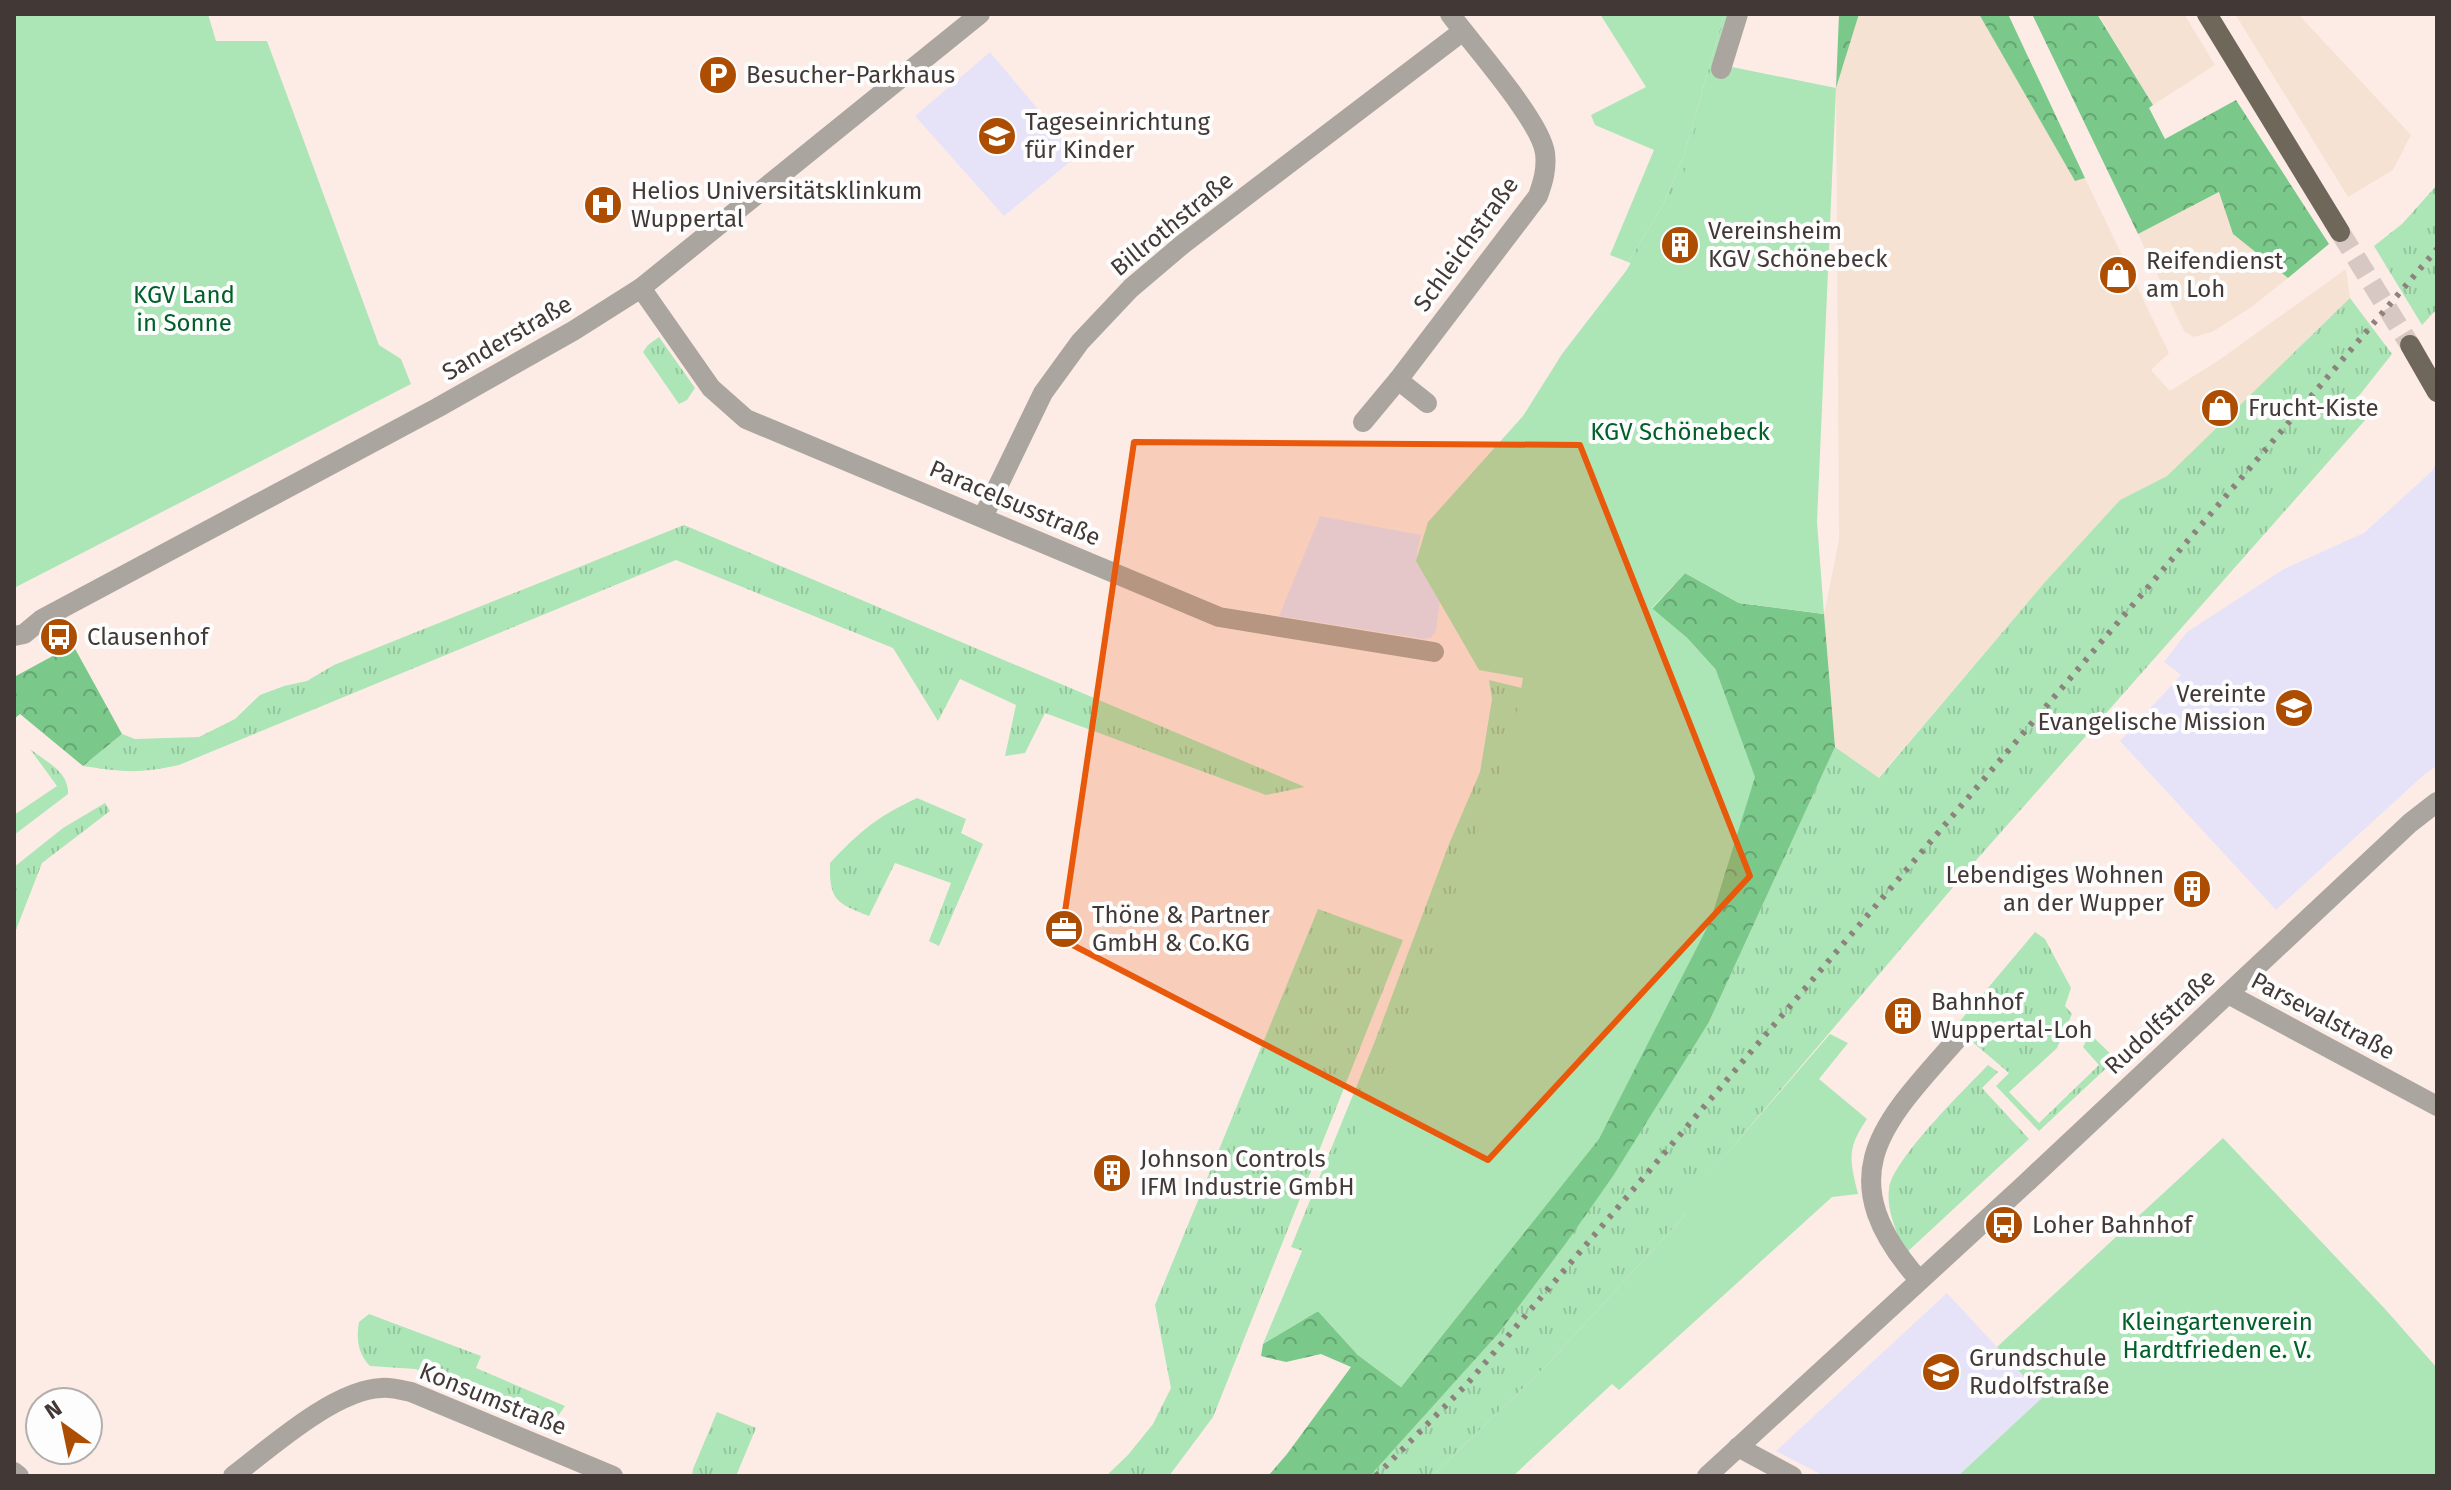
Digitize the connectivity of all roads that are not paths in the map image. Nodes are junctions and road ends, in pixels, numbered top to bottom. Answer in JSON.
{"nodes":[{"id":1,"x":980,"y":14,"type":"edge"},
{"id":2,"x":1450,"y":14,"type":"edge"},
{"id":3,"x":1738,"y":14,"type":"edge"},
{"id":4,"x":2207,"y":14,"type":"edge"},
{"id":5,"x":1463,"y":31,"type":"junction"},
{"id":6,"x":1721,"y":69,"type":"dead end"},
{"id":7,"x":2340,"y":232,"type":"tunnel mouth"},
{"id":8,"x":641,"y":288,"type":"junction"},
{"id":9,"x":2410,"y":345,"type":"tunnel mouth"},
{"id":10,"x":1398,"y":380,"type":"junction"},
{"id":11,"x":2437,"y":392,"type":"edge"},
{"id":12,"x":1427,"y":403,"type":"dead end"},
{"id":13,"x":1363,"y":422,"type":"dead end"},
{"id":14,"x":983,"y":517,"type":"junction"},
{"id":15,"x":14,"y":636,"type":"edge"},
{"id":16,"x":1434,"y":652,"type":"dead end"},
{"id":17,"x":2437,"y":802,"type":"edge"},
{"id":18,"x":2228,"y":994,"type":"junction"},
{"id":19,"x":1960,"y":1036,"type":"dead end"},
{"id":20,"x":2437,"y":1106,"type":"edge"},
{"id":21,"x":1919,"y":1280,"type":"junction"},
{"id":22,"x":1738,"y":1447,"type":"junction"},
{"id":23,"x":233,"y":1476,"type":"edge"},
{"id":24,"x":613,"y":1476,"type":"edge"},
{"id":25,"x":1707,"y":1476,"type":"edge"},
{"id":26,"x":1792,"y":1476,"type":"edge"}],
"edges":[{"from":1,"to":8,"type":"street","name":"Sanderstraße"},
{"from":2,"to":5,"type":"street","name":"Schleichstraße"},
{"from":3,"to":6,"type":"street"},
{"from":4,"to":7,"type":"main road"},
{"from":5,"to":10,"type":"street","name":"Schleichstraße"},
{"from":5,"to":14,"type":"street","name":"Billrothstraße"},
{"from":8,"to":14,"type":"street","name":"Paracelsusstraße"},
{"from":8,"to":15,"type":"street","name":"Sanderstraße"},
{"from":9,"to":11,"type":"main road"},
{"from":10,"to":12,"type":"street"},
{"from":10,"to":13,"type":"street","name":"Schleichstraße"},
{"from":14,"to":16,"type":"street","name":"Paracelsusstraße"},
{"from":17,"to":18,"type":"street","name":"Rudolfstraße"},
{"from":18,"to":20,"type":"street","name":"Parsevalstraße"},
{"from":18,"to":21,"type":"street","name":"Rudolfstraße"},
{"from":19,"to":21,"type":"street"},
{"from":21,"to":22,"type":"street","name":"Rudolfstraße"},
{"from":22,"to":25,"type":"street","name":"Rudolfstraße"},
{"from":22,"to":26,"type":"street"},
{"from":23,"to":24,"type":"street","name":"Konsumstraße"}]}
